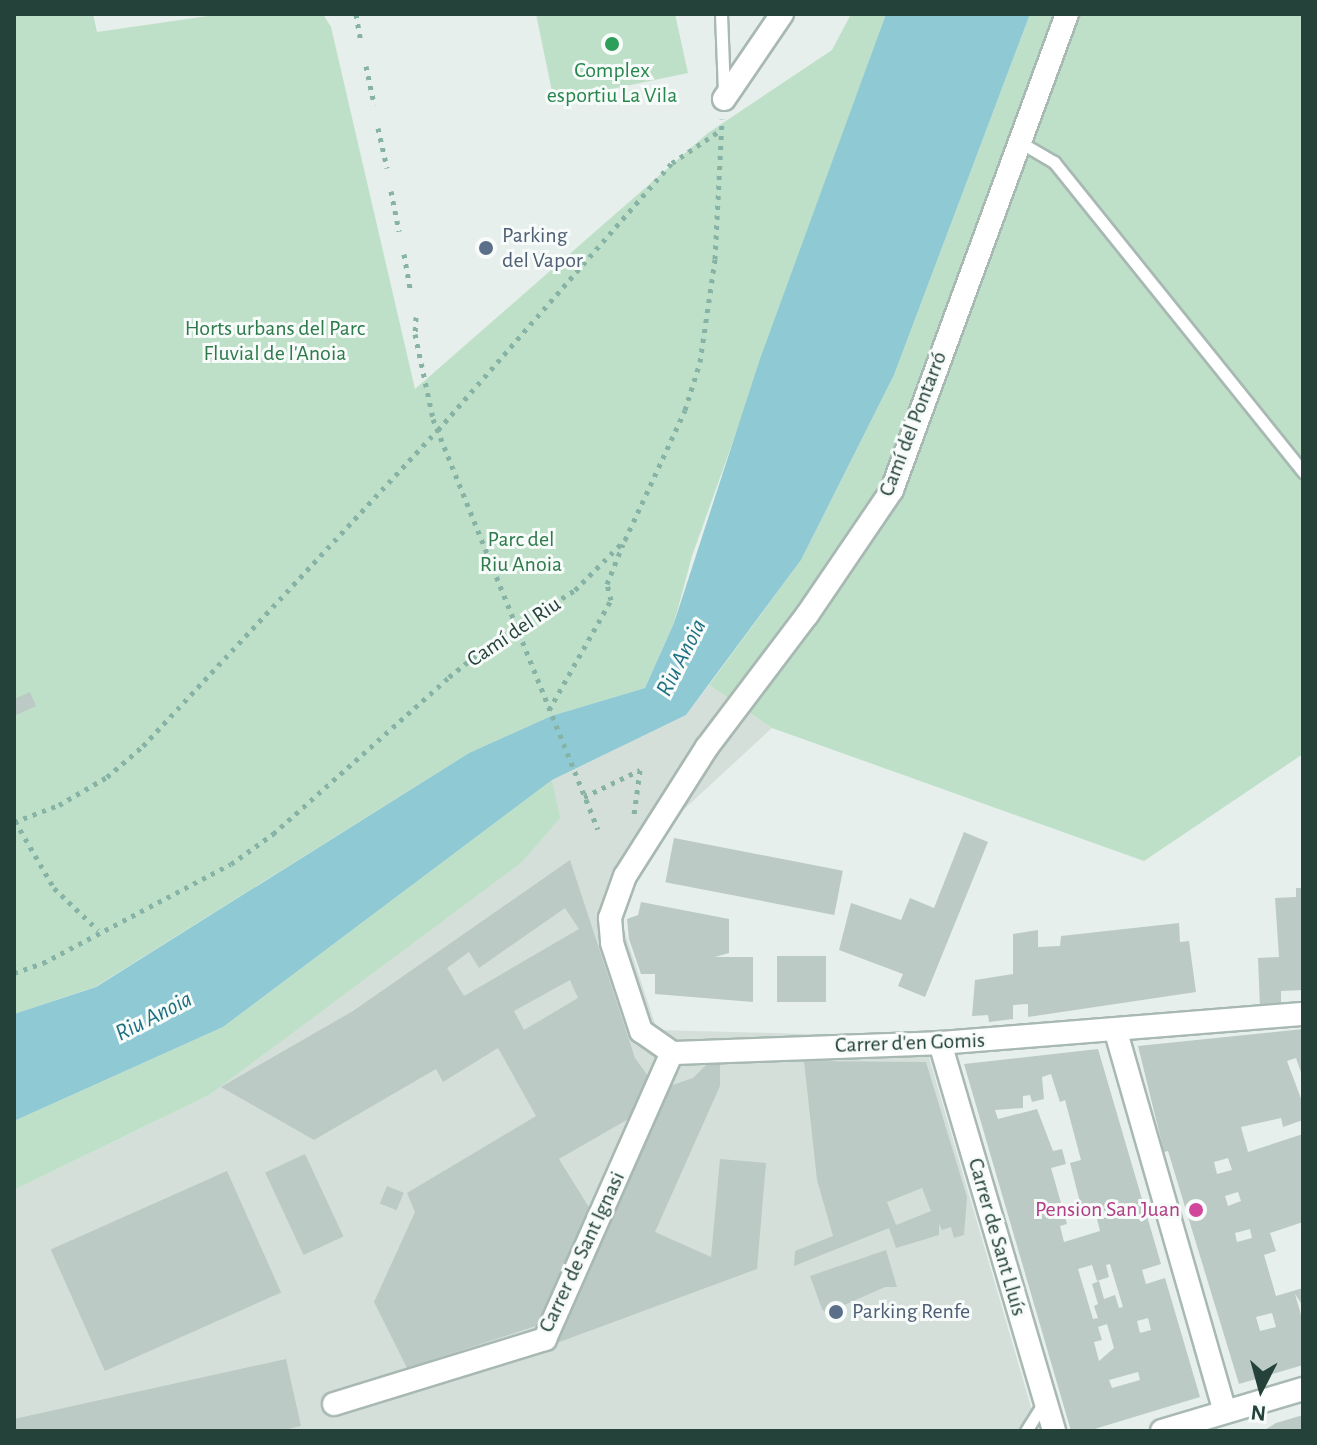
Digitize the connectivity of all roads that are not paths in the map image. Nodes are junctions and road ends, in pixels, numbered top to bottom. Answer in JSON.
{"nodes":[{"id":1,"x":721,"y":14,"type":"edge"},
{"id":2,"x":782,"y":14,"type":"edge"},
{"id":3,"x":1067,"y":14,"type":"edge"},
{"id":4,"x":724,"y":99,"type":"joint"},
{"id":5,"x":1017,"y":141,"type":"junction"},
{"id":6,"x":1303,"y":472,"type":"edge"},
{"id":7,"x":1303,"y":1014,"type":"edge"},
{"id":8,"x":1116,"y":1032,"type":"junction"},
{"id":9,"x":940,"y":1043,"type":"junction"},
{"id":10,"x":672,"y":1053,"type":"junction"},
{"id":11,"x":1303,"y":1389,"type":"edge"},
{"id":12,"x":1045,"y":1400,"type":"junction"},
{"id":13,"x":334,"y":1404,"type":"dead end"},
{"id":14,"x":1225,"y":1412,"type":"junction"},
{"id":15,"x":1026,"y":1431,"type":"edge"},
{"id":16,"x":1054,"y":1431,"type":"edge"},
{"id":17,"x":1162,"y":1431,"type":"edge"}],
"edges":[{"from":1,"to":4,"type":"lane"},
{"from":2,"to":4,"type":"street"},
{"from":3,"to":5,"type":"street","name":"Camí del Pontarró"},
{"from":5,"to":6,"type":"lane"},
{"from":5,"to":10,"type":"street","name":"Camí del Pontarró"},
{"from":7,"to":8,"type":"street","name":"Carrer d'en Gomis"},
{"from":8,"to":9,"type":"street","name":"Carrer d'en Gomis"},
{"from":8,"to":14,"type":"street"},
{"from":9,"to":10,"type":"street","name":"Carrer d'en Gomis"},
{"from":9,"to":12,"type":"street","name":"Carrer de Sant Lluís"},
{"from":10,"to":13,"type":"street","name":"Carrer de Sant Ignasi"},
{"from":11,"to":14,"type":"street"},
{"from":12,"to":15,"type":"lane"},
{"from":12,"to":16,"type":"street","name":"Carrer de Sant Lluís"},
{"from":14,"to":17,"type":"street"}]}
